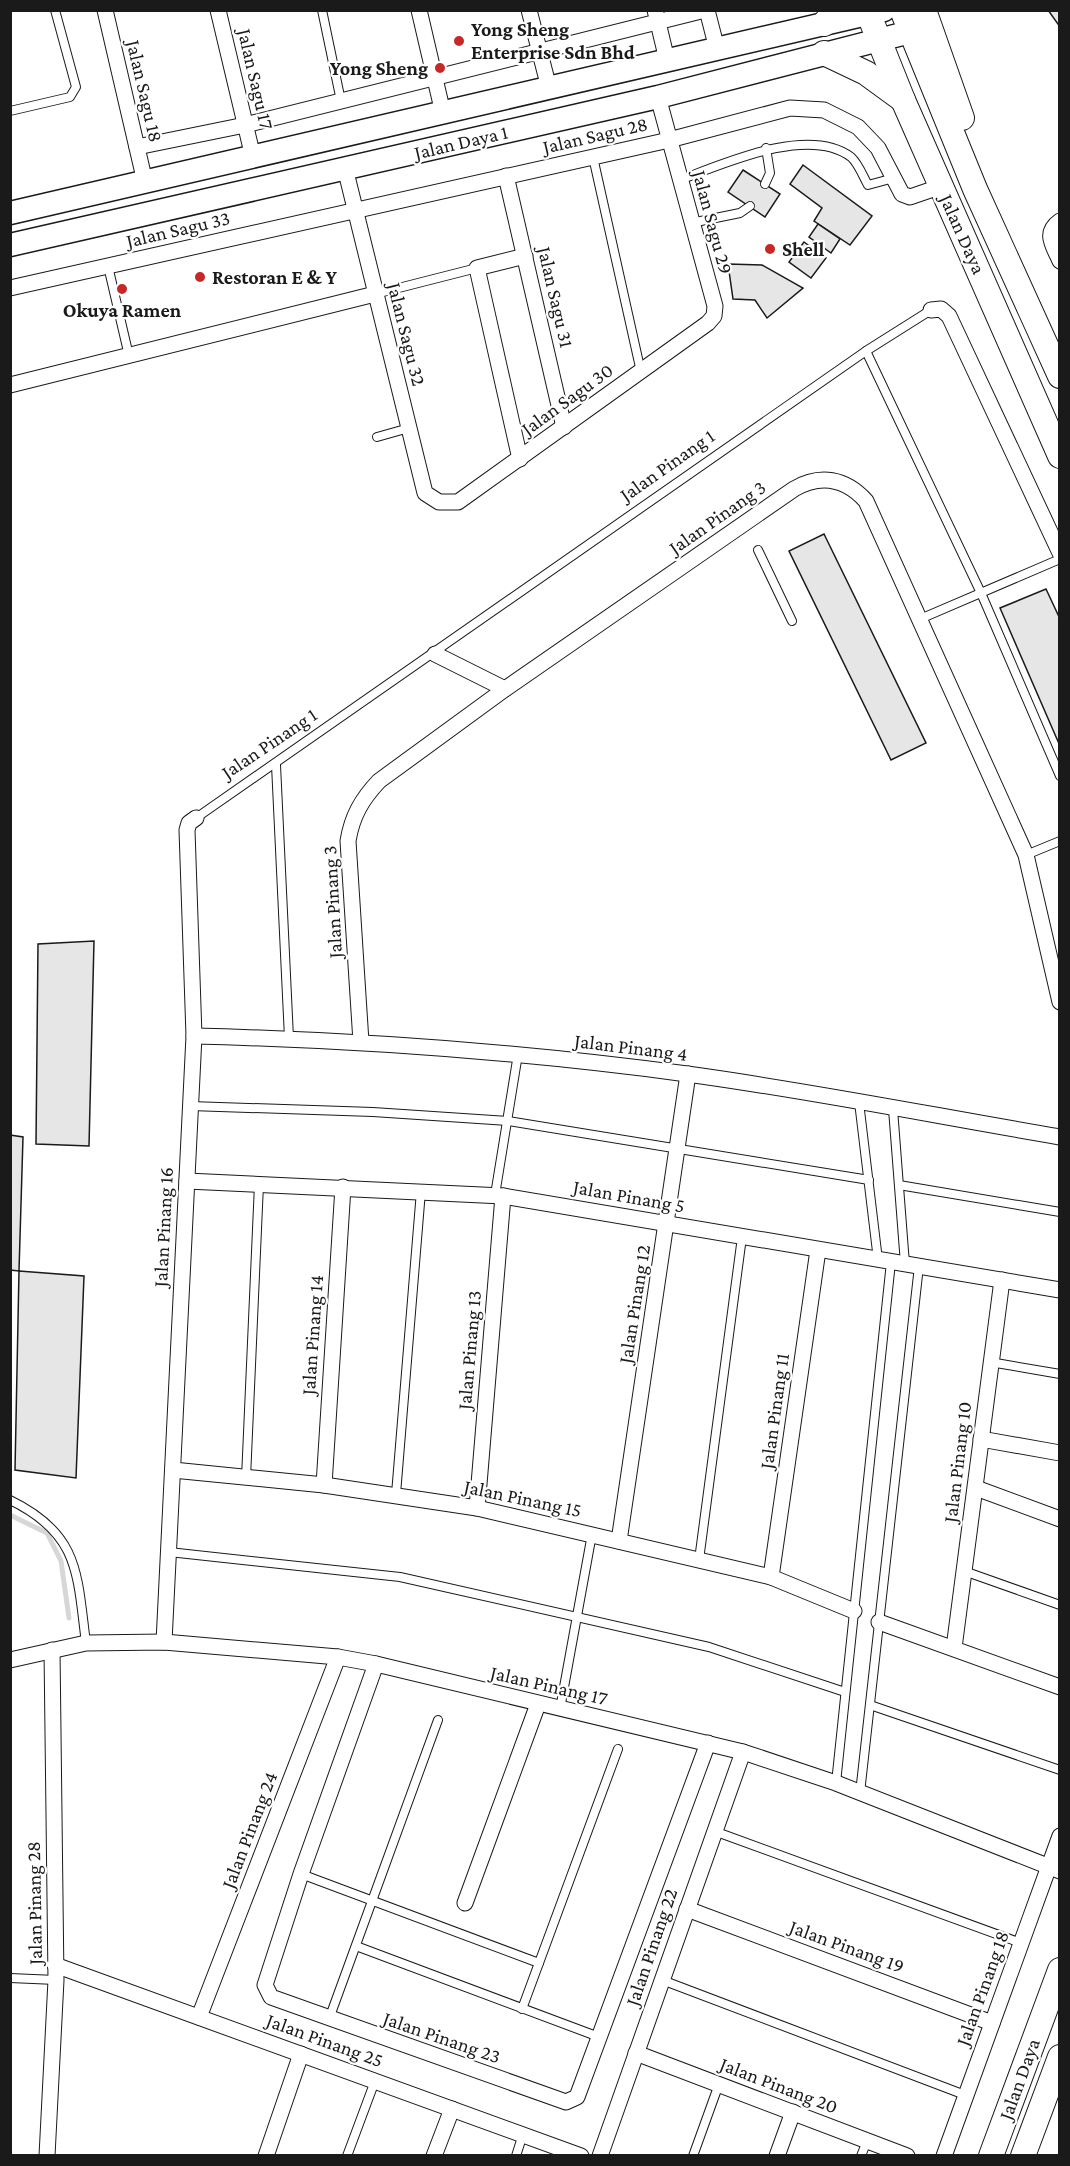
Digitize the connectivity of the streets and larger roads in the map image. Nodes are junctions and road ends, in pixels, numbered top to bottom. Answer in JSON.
{"nodes":[{"id":1,"x":105,"y":10,"type":"edge"},
{"id":2,"x":218,"y":10,"type":"edge"},
{"id":3,"x":419,"y":10,"type":"edge"},
{"id":4,"x":529,"y":10,"type":"edge"},
{"id":5,"x":706,"y":10,"type":"edge"},
{"id":6,"x":924,"y":10,"type":"edge"},
{"id":7,"x":873,"y":12,"type":"edge"},
{"id":8,"x":657,"y":16,"type":"edge"},
{"id":9,"x":830,"y":17,"type":"edge"},
{"id":10,"x":906,"y":21,"type":"edge"},
{"id":11,"x":879,"y":41,"type":"junction"},
{"id":12,"x":717,"y":49,"type":"junction"},
{"id":13,"x":538,"y":52,"type":"junction"},
{"id":14,"x":824,"y":53,"type":"junction"},
{"id":15,"x":667,"y":60,"type":"junction"},
{"id":16,"x":435,"y":78,"type":"junction"},
{"id":17,"x":549,"y":88,"type":"junction"},
{"id":18,"x":658,"y":97,"type":"junction"},
{"id":19,"x":903,"y":100,"type":"junction"},
{"id":20,"x":443,"y":113,"type":"junction"},
{"id":21,"x":245,"y":125,"type":"junction"},
{"id":22,"x":669,"y":140,"type":"junction"},
{"id":23,"x":137,"y":147,"type":"junction"},
{"id":24,"x":253,"y":157,"type":"junction"},
{"id":25,"x":345,"y":168,"type":"junction"},
{"id":26,"x":506,"y":176,"type":"junction"},
{"id":27,"x":145,"y":182,"type":"junction"},
{"id":28,"x":942,"y":186,"type":"junction"},
{"id":29,"x":975,"y":189,"type":"junction"},
{"id":30,"x":355,"y":211,"type":"junction"},
{"id":31,"x":10,"y":213,"type":"edge"},
{"id":32,"x":1059,"y":221,"type":"edge"},
{"id":33,"x":10,"y":245,"type":"edge"},
{"id":34,"x":525,"y":256,"type":"junction"},
{"id":35,"x":1059,"y":261,"type":"edge"},
{"id":36,"x":10,"y":288,"type":"edge"},
{"id":37,"x":375,"y":294,"type":"junction"},
{"id":38,"x":931,"y":310,"type":"road end"},
{"id":39,"x":714,"y":316,"type":"joint"},
{"id":40,"x":1059,"y":376,"type":"edge"},
{"id":41,"x":10,"y":385,"type":"edge"},
{"id":42,"x":564,"y":427,"type":"junction"},
{"id":43,"x":1059,"y":456,"type":"edge"},
{"id":44,"x":520,"y":459,"type":"junction"},
{"id":45,"x":439,"y":502,"type":"joint"},
{"id":46,"x":1059,"y":554,"type":"edge"},
{"id":47,"x":435,"y":654,"type":"road end"},
{"id":48,"x":505,"y":689,"type":"junction"},
{"id":49,"x":196,"y":818,"type":"road end"},
{"id":50,"x":1059,"y":1002,"type":"edge"},
{"id":51,"x":194,"y":1036,"type":"junction"},
{"id":52,"x":361,"y":1042,"type":"junction"},
{"id":53,"x":688,"y":1074,"type":"junction"},
{"id":54,"x":1059,"y":1137,"type":"edge"},
{"id":55,"x":187,"y":1181,"type":"junction"},
{"id":56,"x":343,"y":1187,"type":"junction"},
{"id":57,"x":499,"y":1195,"type":"junction"},
{"id":58,"x":667,"y":1224,"type":"junction"},
{"id":59,"x":818,"y":1250,"type":"junction"},
{"id":60,"x":1002,"y":1280,"type":"junction"},
{"id":61,"x":1059,"y":1290,"type":"edge"},
{"id":62,"x":981,"y":1439,"type":"junction"},
{"id":63,"x":1059,"y":1453,"type":"edge"},
{"id":64,"x":172,"y":1470,"type":"junction"},
{"id":65,"x":324,"y":1485,"type":"junction"},
{"id":66,"x":976,"y":1488,"type":"junction"},
{"id":67,"x":477,"y":1508,"type":"junction"},
{"id":68,"x":1059,"y":1519,"type":"edge"},
{"id":69,"x":619,"y":1541,"type":"junction"},
{"id":70,"x":771,"y":1577,"type":"junction"},
{"id":71,"x":854,"y":1611,"type":"road end"},
{"id":72,"x":879,"y":1622,"type":"road end"},
{"id":73,"x":164,"y":1642,"type":"junction"},
{"id":74,"x":954,"y":1648,"type":"junction"},
{"id":75,"x":52,"y":1650,"type":"junction"},
{"id":76,"x":338,"y":1658,"type":"junction"},
{"id":77,"x":10,"y":1660,"type":"edge"},
{"id":78,"x":376,"y":1664,"type":"junction"},
{"id":79,"x":1059,"y":1686,"type":"edge"},
{"id":80,"x":538,"y":1704,"type":"junction"},
{"id":81,"x":708,"y":1743,"type":"junction"},
{"id":82,"x":742,"y":1752,"type":"junction"},
{"id":83,"x":1059,"y":1836,"type":"edge"},
{"id":84,"x":1054,"y":1868,"type":"edge"},
{"id":85,"x":465,"y":1903,"type":"dead end"},
{"id":86,"x":687,"y":1910,"type":"junction"},
{"id":87,"x":1059,"y":1970,"type":"edge"},
{"id":88,"x":56,"y":1972,"type":"junction"},
{"id":89,"x":199,"y":2017,"type":"junction"},
{"id":90,"x":992,"y":2023,"type":"junction"},
{"id":91,"x":636,"y":2053,"type":"junction"},
{"id":92,"x":301,"y":2054,"type":"junction"},
{"id":93,"x":1059,"y":2057,"type":"edge"},
{"id":94,"x":452,"y":2109,"type":"junction"},
{"id":95,"x":793,"y":2112,"type":"junction"},
{"id":96,"x":47,"y":2156,"type":"edge"},
{"id":97,"x":266,"y":2156,"type":"edge"},
{"id":98,"x":434,"y":2156,"type":"edge"},
{"id":99,"x":581,"y":2156,"type":"edge"},
{"id":100,"x":600,"y":2156,"type":"edge"},
{"id":101,"x":777,"y":2156,"type":"edge"},
{"id":102,"x":907,"y":2156,"type":"edge"},
{"id":103,"x":944,"y":2156,"type":"edge"},
{"id":104,"x":991,"y":2156,"type":"edge"},
{"id":105,"x":1023,"y":2156,"type":"edge"}],
"edges":[{"from":1,"to":23,"type":"street","name":"Jalan Sagu 18"},
{"from":2,"to":21,"type":"street","name":"Jalan Sagu 17"},
{"from":3,"to":16,"type":"street"},
{"from":4,"to":13,"type":"street"},
{"from":5,"to":8,"type":"street"},
{"from":5,"to":12,"type":"street"},
{"from":6,"to":29,"type":"main road"},
{"from":7,"to":9,"type":"main road","name":"Jalan Daya 1"},
{"from":7,"to":11,"type":"main road","name":"Jalan Daya"},
{"from":8,"to":13,"type":"street"},
{"from":8,"to":15,"type":"street"},
{"from":9,"to":12,"type":"main road","name":"Jalan Daya 1"},
{"from":10,"to":11,"type":"main road","name":"Jalan Daya 1"},
{"from":10,"to":29,"type":"main road","name":"Jalan Daya"},
{"from":11,"to":14,"type":"main road","name":"Jalan Daya 1"},
{"from":11,"to":19,"type":"main road","name":"Jalan Daya"},
{"from":12,"to":15,"type":"main road","name":"Jalan Daya 1"},
{"from":13,"to":16,"type":"street"},
{"from":13,"to":17,"type":"street"},
{"from":14,"to":18,"type":"main road","name":"Jalan Daya 1"},
{"from":14,"to":19,"type":"main road"},
{"from":15,"to":17,"type":"main road","name":"Jalan Daya 1"},
{"from":16,"to":20,"type":"street"},
{"from":16,"to":21,"type":"street"},
{"from":17,"to":20,"type":"main road","name":"Jalan Daya 1"},
{"from":18,"to":22,"type":"street","name":"Jalan Sagu 29"},
{"from":18,"to":25,"type":"main road","name":"Jalan Daya 1"},
{"from":19,"to":28,"type":"main road","name":"Jalan Daya"},
{"from":20,"to":24,"type":"main road","name":"Jalan Daya 1"},
{"from":21,"to":23,"type":"street"},
{"from":21,"to":24,"type":"street","name":"Jalan Sagu 17"},
{"from":22,"to":26,"type":"street","name":"Jalan Sagu 28"},
{"from":22,"to":28,"type":"street","name":"Jalan Sagu 28"},
{"from":22,"to":39,"type":"street","name":"Jalan Sagu 29"},
{"from":23,"to":27,"type":"street","name":"Jalan Sagu 18"},
{"from":24,"to":27,"type":"main road","name":"Jalan Daya 1"},
{"from":25,"to":30,"type":"street","name":"Jalan Sagu 32"},
{"from":25,"to":33,"type":"main road","name":"Jalan Daya 1"},
{"from":26,"to":30,"type":"street","name":"Jalan Sagu 28"},
{"from":26,"to":34,"type":"street","name":"Jalan Sagu 31"},
{"from":27,"to":31,"type":"main road","name":"Jalan Daya 1"},
{"from":28,"to":43,"type":"main road","name":"Jalan Daya"},
{"from":29,"to":40,"type":"main road","name":"Jalan Daya"},
{"from":30,"to":36,"type":"street","name":"Jalan Sagu 33"},
{"from":30,"to":37,"type":"street","name":"Jalan Sagu 32"},
{"from":32,"to":35,"type":"street"},
{"from":34,"to":42,"type":"street","name":"Jalan Sagu 31"},
{"from":34,"to":44,"type":"street"},
{"from":37,"to":41,"type":"street"},
{"from":37,"to":45,"type":"street","name":"Jalan Sagu 32"},
{"from":38,"to":46,"type":"street","name":"Jalan Pinang 1"},
{"from":39,"to":42,"type":"street","name":"Jalan Sagu 30"},
{"from":42,"to":44,"type":"street","name":"Jalan Sagu 30"},
{"from":44,"to":45,"type":"street","name":"Jalan Sagu 30"},
{"from":47,"to":48,"type":"street"},
{"from":48,"to":50,"type":"street","name":"Jalan Pinang 3"},
{"from":48,"to":52,"type":"street","name":"Jalan Pinang 3"},
{"from":49,"to":51,"type":"street","name":"Jalan Pinang 16"},
{"from":51,"to":52,"type":"street","name":"Jalan Pinang 4"},
{"from":51,"to":55,"type":"street","name":"Jalan Pinang 16"},
{"from":52,"to":53,"type":"street","name":"Jalan Pinang 4"},
{"from":53,"to":54,"type":"street","name":"Jalan Pinang 4"},
{"from":53,"to":58,"type":"street","name":"Jalan Pinang 12"},
{"from":55,"to":56,"type":"street","name":"Jalan Pinang 5"},
{"from":55,"to":64,"type":"street","name":"Jalan Pinang 16"},
{"from":56,"to":57,"type":"street","name":"Jalan Pinang 5"},
{"from":56,"to":65,"type":"street","name":"Jalan Pinang 14"},
{"from":57,"to":58,"type":"street","name":"Jalan Pinang 5"},
{"from":57,"to":67,"type":"street","name":"Jalan Pinang 13"},
{"from":58,"to":59,"type":"street","name":"Jalan Pinang 5"},
{"from":58,"to":69,"type":"street","name":"Jalan Pinang 12"},
{"from":59,"to":60,"type":"street","name":"Jalan Pinang 5"},
{"from":59,"to":70,"type":"street","name":"Jalan Pinang 11"},
{"from":60,"to":61,"type":"street","name":"Jalan Pinang 5"},
{"from":60,"to":62,"type":"street","name":"Jalan Pinang 10"},
{"from":62,"to":63,"type":"street"},
{"from":62,"to":66,"type":"street","name":"Jalan Pinang 10"},
{"from":64,"to":65,"type":"street","name":"Jalan Pinang 15"},
{"from":64,"to":73,"type":"street","name":"Jalan Pinang 16"},
{"from":65,"to":67,"type":"street","name":"Jalan Pinang 15"},
{"from":66,"to":68,"type":"street"},
{"from":66,"to":74,"type":"street","name":"Jalan Pinang 10"},
{"from":67,"to":69,"type":"street","name":"Jalan Pinang 15"},
{"from":69,"to":70,"type":"street","name":"Jalan Pinang 15"},
{"from":70,"to":71,"type":"street","name":"Jalan Pinang 15"},
{"from":72,"to":74,"type":"street"},
{"from":73,"to":75,"type":"street","name":"Jalan Pinang 17"},
{"from":73,"to":76,"type":"street","name":"Jalan Pinang 17"},
{"from":74,"to":79,"type":"street"},
{"from":75,"to":77,"type":"street","name":"Jalan Pinang 17"},
{"from":75,"to":88,"type":"street","name":"Jalan Pinang 28"},
{"from":76,"to":78,"type":"street","name":"Jalan Pinang 17"},
{"from":76,"to":89,"type":"street","name":"Jalan Pinang 24"},
{"from":78,"to":80,"type":"street","name":"Jalan Pinang 17"},
{"from":78,"to":81,"type":"street","name":"Jalan Pinang 23"},
{"from":80,"to":81,"type":"street","name":"Jalan Pinang 17"},
{"from":80,"to":85,"type":"street"},
{"from":81,"to":82,"type":"street","name":"Jalan Pinang 17"},
{"from":82,"to":84,"type":"street","name":"Jalan Pinang 17"},
{"from":82,"to":86,"type":"street","name":"Jalan Pinang 22"},
{"from":83,"to":84,"type":"street","name":"Jalan Pinang 18"},
{"from":84,"to":90,"type":"street","name":"Jalan Pinang 18"},
{"from":86,"to":90,"type":"street","name":"Jalan Pinang 19"},
{"from":86,"to":91,"type":"street","name":"Jalan Pinang 22"},
{"from":87,"to":104,"type":"main road","name":"Jalan Daya"},
{"from":88,"to":89,"type":"street","name":"Jalan Pinang 25"},
{"from":88,"to":96,"type":"street","name":"Jalan Pinang 28"},
{"from":89,"to":92,"type":"street","name":"Jalan Pinang 25"},
{"from":90,"to":103,"type":"street","name":"Jalan Pinang 18"},
{"from":91,"to":95,"type":"street","name":"Jalan Pinang 20"},
{"from":91,"to":100,"type":"street","name":"Jalan Pinang 22"},
{"from":92,"to":94,"type":"street","name":"Jalan Pinang 25"},
{"from":92,"to":97,"type":"street"},
{"from":93,"to":105,"type":"main road","name":"Jalan Daya"},
{"from":94,"to":98,"type":"street"},
{"from":94,"to":99,"type":"street","name":"Jalan Pinang 25"},
{"from":95,"to":101,"type":"street"},
{"from":95,"to":102,"type":"street","name":"Jalan Pinang 20"}]}
